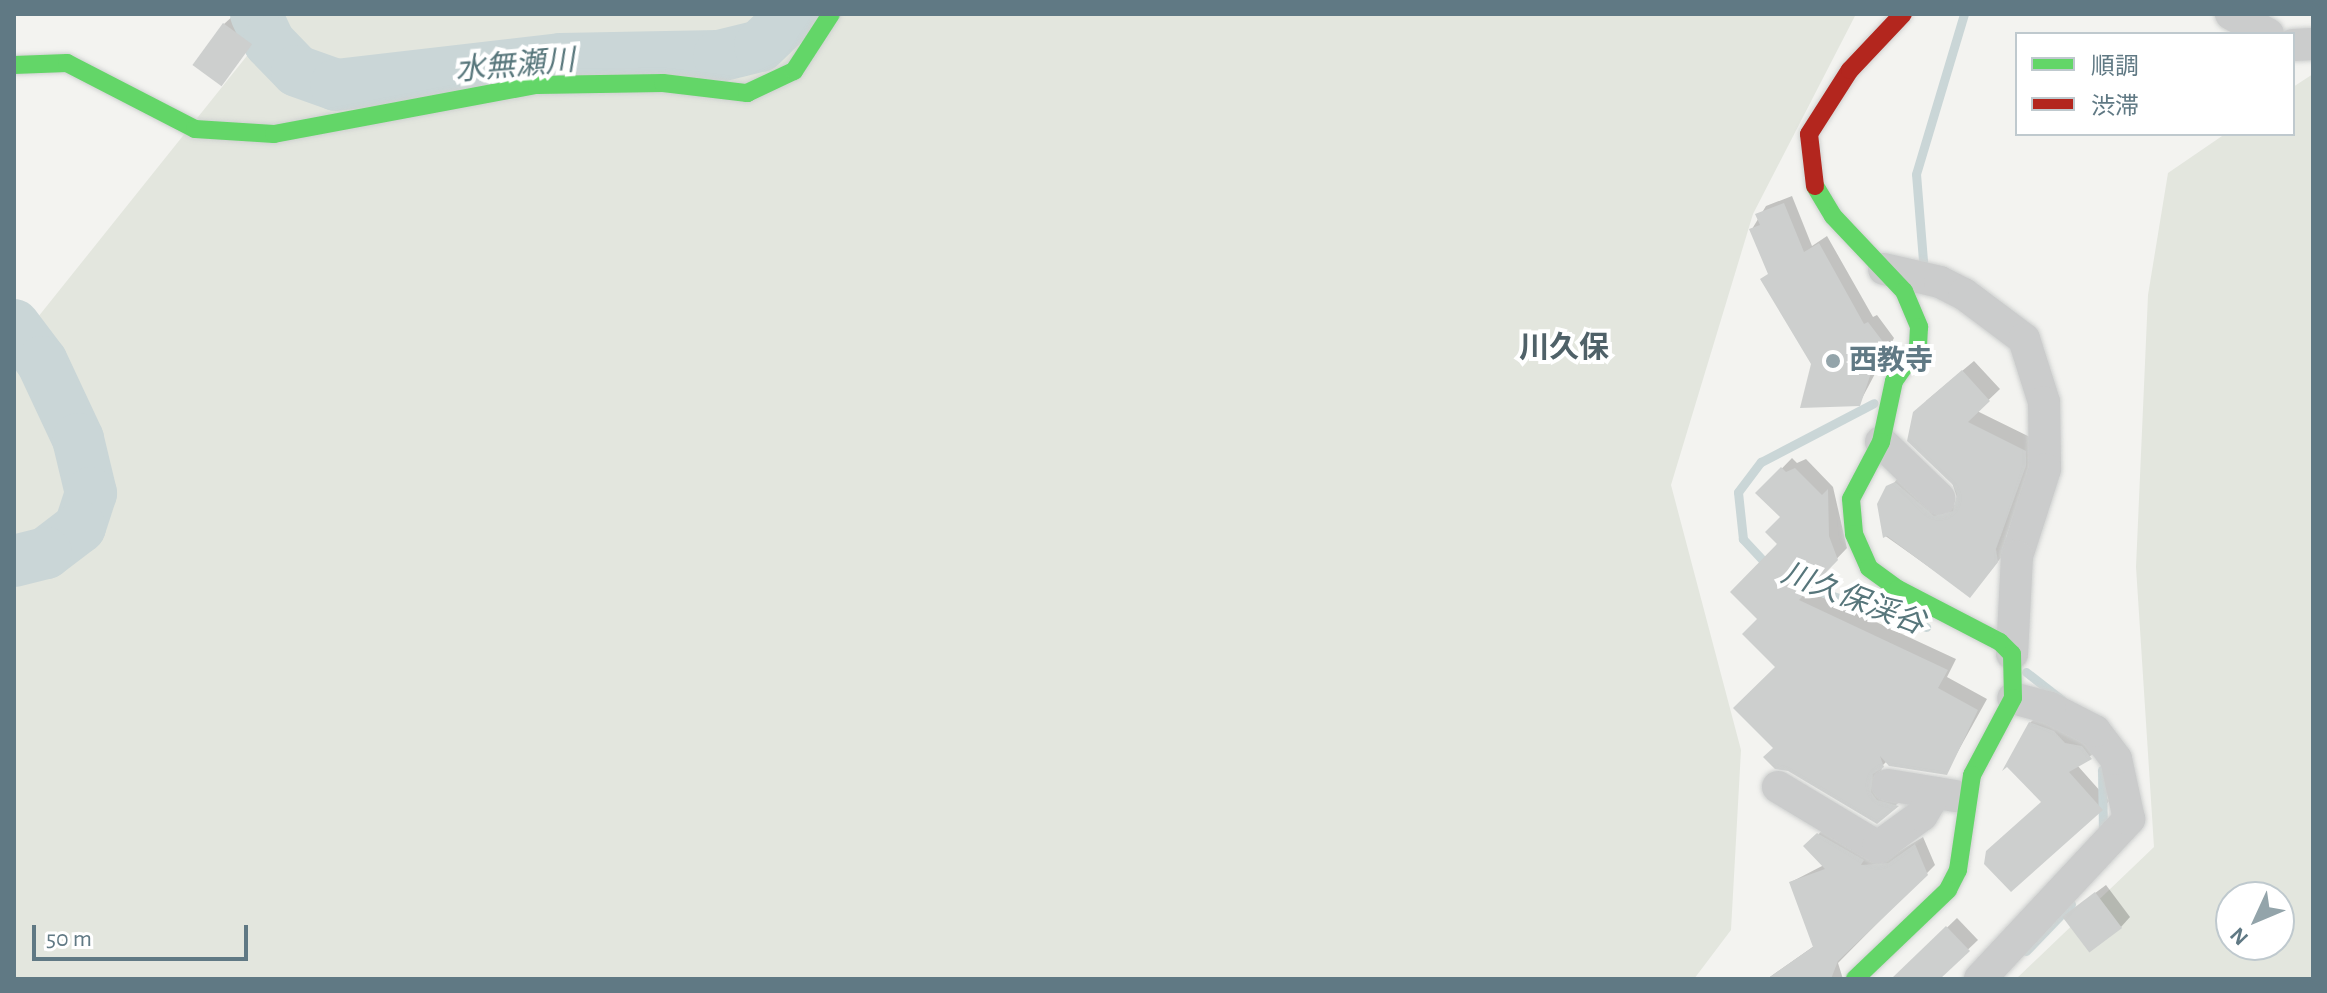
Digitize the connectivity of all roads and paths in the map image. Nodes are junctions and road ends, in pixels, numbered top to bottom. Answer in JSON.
{"nodes":[{"id":1,"x":831,"y":14,"type":"edge"},
{"id":2,"x":1903,"y":14,"type":"edge"},
{"id":3,"x":2231,"y":14,"type":"edge"},
{"id":4,"x":2264,"y":32,"type":"edge"},
{"id":5,"x":14,"y":65,"type":"edge"},
{"id":6,"x":1884,"y":269,"type":"junction"},
{"id":7,"x":1881,"y":442,"type":"junction"},
{"id":8,"x":1939,"y":498,"type":"dead end"},
{"id":9,"x":2012,"y":654,"type":"junction"},
{"id":10,"x":2013,"y":698,"type":"junction"},
{"id":11,"x":1888,"y":785,"type":"dead end"},
{"id":12,"x":1778,"y":787,"type":"dead end"},
{"id":13,"x":1950,"y":795,"type":"junction"},
{"id":14,"x":1855,"y":979,"type":"edge"},
{"id":15,"x":1980,"y":979,"type":"edge"}],
"edges":[{"from":1,"to":5,"type":"street"},
{"from":2,"to":6,"type":"street"},
{"from":3,"to":4,"type":"street"},
{"from":6,"to":7,"type":"street"},
{"from":6,"to":9,"type":"street"},
{"from":7,"to":8,"type":"street"},
{"from":7,"to":9,"type":"street"},
{"from":9,"to":10,"type":"street"},
{"from":10,"to":13,"type":"street"},
{"from":10,"to":15,"type":"street"},
{"from":11,"to":13,"type":"street"},
{"from":12,"to":13,"type":"street"},
{"from":13,"to":14,"type":"street"}]}
